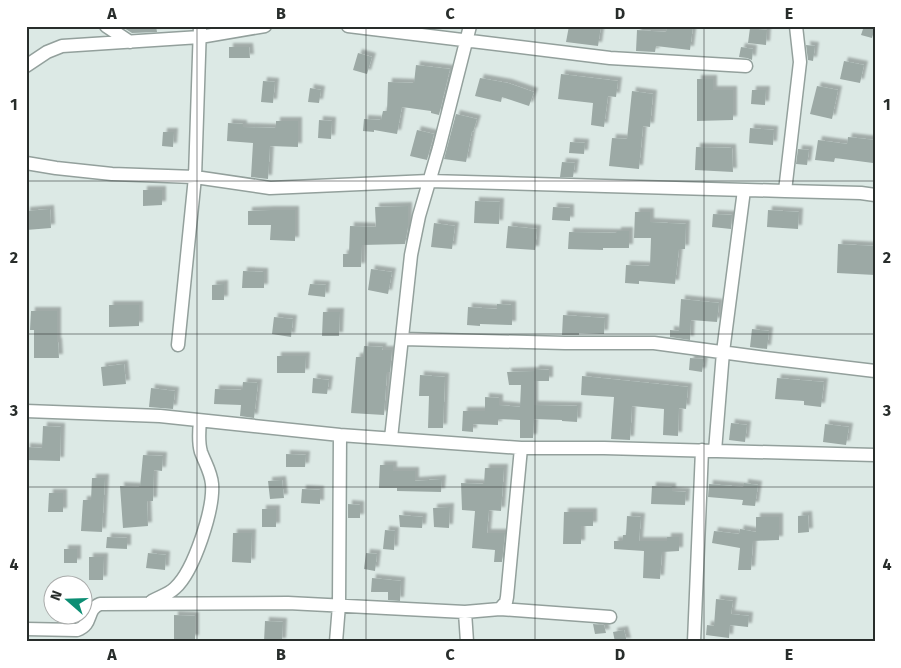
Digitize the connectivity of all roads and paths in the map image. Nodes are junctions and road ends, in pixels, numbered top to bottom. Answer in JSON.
{"nodes":[{"id":1,"x":106,"y":26,"type":"edge"},
{"id":2,"x":265,"y":26,"type":"edge"},
{"id":3,"x":348,"y":26,"type":"edge"},
{"id":4,"x":470,"y":26,"type":"edge"},
{"id":5,"x":796,"y":26,"type":"edge"},
{"id":6,"x":200,"y":32,"type":"edge"},
{"id":7,"x":466,"y":40,"type":"junction"},
{"id":8,"x":130,"y":42,"type":"junction"},
{"id":9,"x":26,"y":66,"type":"edge"},
{"id":10,"x":746,"y":66,"type":"dead end"},
{"id":11,"x":26,"y":163,"type":"edge"},
{"id":12,"x":195,"y":176,"type":"junction"},
{"id":13,"x":429,"y":181,"type":"junction"},
{"id":14,"x":744,"y":190,"type":"junction"},
{"id":15,"x":785,"y":191,"type":"junction"},
{"id":16,"x":875,"y":195,"type":"edge"},
{"id":17,"x":403,"y":339,"type":"junction"},
{"id":18,"x":178,"y":345,"type":"dead end"},
{"id":19,"x":723,"y":352,"type":"junction"},
{"id":20,"x":875,"y":371,"type":"edge"},
{"id":21,"x":26,"y":411,"type":"edge"},
{"id":22,"x":200,"y":421,"type":"junction"},
{"id":23,"x":340,"y":435,"type":"junction"},
{"id":24,"x":391,"y":438,"type":"junction"},
{"id":25,"x":522,"y":448,"type":"junction"},
{"id":26,"x":709,"y":451,"type":"junction"},
{"id":27,"x":875,"y":455,"type":"edge"},
{"id":28,"x":150,"y":602,"type":"junction"},
{"id":29,"x":339,"y":605,"type":"junction"},
{"id":30,"x":500,"y":609,"type":"junction"},
{"id":31,"x":465,"y":612,"type":"junction"},
{"id":32,"x":610,"y":617,"type":"dead end"},
{"id":33,"x":26,"y":629,"type":"edge"},
{"id":34,"x":336,"y":642,"type":"edge"},
{"id":35,"x":467,"y":642,"type":"edge"},
{"id":36,"x":694,"y":642,"type":"edge"}],
"edges":[{"from":1,"to":8,"type":"street"},
{"from":2,"to":6,"type":"street"},
{"from":3,"to":7,"type":"street"},
{"from":4,"to":7,"type":"street"},
{"from":5,"to":15,"type":"street"},
{"from":6,"to":8,"type":"street"},
{"from":6,"to":12,"type":"street"},
{"from":7,"to":10,"type":"street"},
{"from":7,"to":13,"type":"street"},
{"from":8,"to":9,"type":"street"},
{"from":11,"to":12,"type":"street"},
{"from":12,"to":13,"type":"street"},
{"from":12,"to":18,"type":"street"},
{"from":13,"to":14,"type":"street"},
{"from":13,"to":17,"type":"street"},
{"from":14,"to":15,"type":"street"},
{"from":14,"to":19,"type":"street"},
{"from":15,"to":16,"type":"street"},
{"from":17,"to":19,"type":"street"},
{"from":17,"to":24,"type":"street"},
{"from":19,"to":20,"type":"street"},
{"from":19,"to":26,"type":"street"},
{"from":21,"to":22,"type":"street"},
{"from":22,"to":23,"type":"street"},
{"from":22,"to":28,"type":"street"},
{"from":23,"to":24,"type":"street"},
{"from":23,"to":29,"type":"street"},
{"from":24,"to":25,"type":"street"},
{"from":25,"to":26,"type":"street"},
{"from":25,"to":30,"type":"street"},
{"from":26,"to":27,"type":"street"},
{"from":26,"to":36,"type":"street"},
{"from":28,"to":29,"type":"street"},
{"from":28,"to":33,"type":"street"},
{"from":29,"to":31,"type":"street"},
{"from":29,"to":34,"type":"street"},
{"from":30,"to":31,"type":"street"},
{"from":30,"to":32,"type":"street"},
{"from":31,"to":35,"type":"street"}]}
